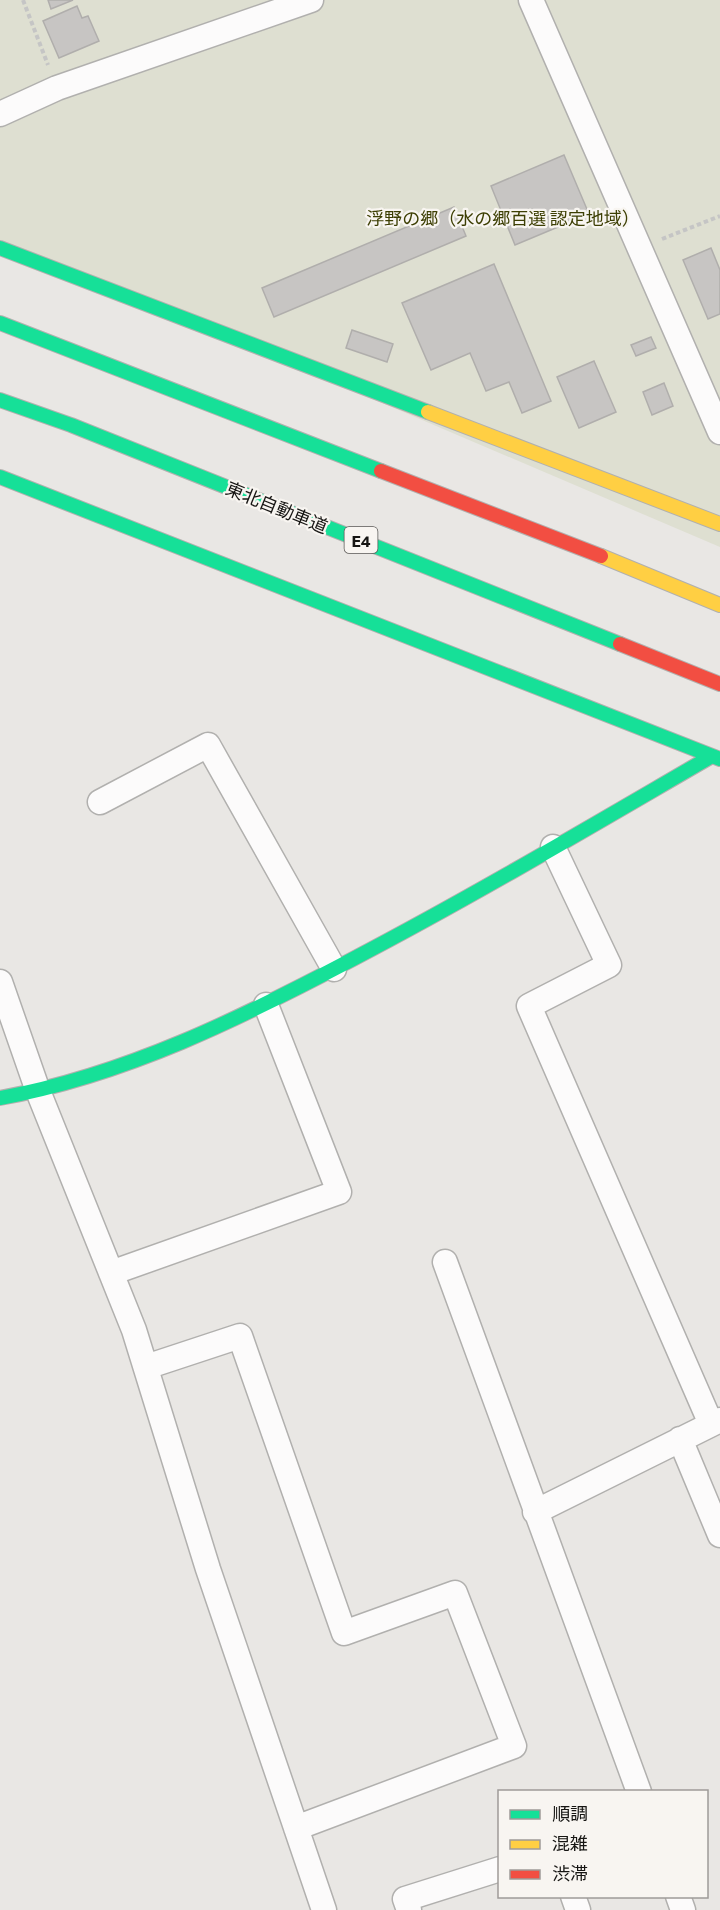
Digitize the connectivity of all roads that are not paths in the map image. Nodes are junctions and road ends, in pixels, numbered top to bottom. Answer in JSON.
{"nodes":[{"id":1,"x":311,"y":0,"type":"edge"},
{"id":2,"x":531,"y":0,"type":"edge"},
{"id":3,"x":0,"y":114,"type":"edge"},
{"id":4,"x":0,"y":248,"type":"edge"},
{"id":5,"x":0,"y":323,"type":"edge"},
{"id":6,"x":0,"y":400,"type":"edge"},
{"id":7,"x":720,"y":432,"type":"edge"},
{"id":8,"x":0,"y":477,"type":"edge"},
{"id":9,"x":720,"y":525,"type":"edge"},
{"id":10,"x":720,"y":605,"type":"edge"},
{"id":11,"x":720,"y":684,"type":"edge"},
{"id":12,"x":716,"y":757,"type":"edge"},
{"id":13,"x":100,"y":802,"type":"dead end"},
{"id":14,"x":553,"y":847,"type":"junction"},
{"id":15,"x":334,"y":969,"type":"junction"},
{"id":16,"x":0,"y":982,"type":"edge"},
{"id":17,"x":266,"y":1005,"type":"junction"},
{"id":18,"x":38,"y":1091,"type":"junction"},
{"id":19,"x":0,"y":1098,"type":"edge"},
{"id":20,"x":445,"y":1262,"type":"dead end"},
{"id":21,"x":111,"y":1273,"type":"junction"},
{"id":22,"x":146,"y":1367,"type":"junction"},
{"id":23,"x":716,"y":1422,"type":"edge"},
{"id":24,"x":680,"y":1439,"type":"junction"},
{"id":25,"x":535,"y":1512,"type":"junction"},
{"id":26,"x":720,"y":1535,"type":"edge"},
{"id":27,"x":639,"y":1790,"type":"edge"},
{"id":28,"x":296,"y":1828,"type":"junction"},
{"id":29,"x":498,"y":1870,"type":"edge"},
{"id":30,"x":324,"y":1910,"type":"edge"},
{"id":31,"x":410,"y":1910,"type":"edge"}],
"edges":[{"from":1,"to":3,"type":"street"},
{"from":2,"to":7,"type":"street"},
{"from":4,"to":9,"type":"main road"},
{"from":5,"to":10,"type":"main road"},
{"from":6,"to":11,"type":"main road","name":"東北自動車道","number":"E4"},
{"from":8,"to":12,"type":"main road"},
{"from":12,"to":14,"type":"main road"},
{"from":13,"to":15,"type":"street"},
{"from":14,"to":15,"type":"main road"},
{"from":14,"to":23,"type":"street"},
{"from":15,"to":17,"type":"main road"},
{"from":16,"to":18,"type":"street"},
{"from":17,"to":18,"type":"main road"},
{"from":17,"to":21,"type":"street"},
{"from":18,"to":19,"type":"main road"},
{"from":18,"to":21,"type":"street"},
{"from":20,"to":25,"type":"street"},
{"from":21,"to":22,"type":"street"},
{"from":22,"to":28,"type":"street"},
{"from":22,"to":28,"type":"street"},
{"from":23,"to":24,"type":"street"},
{"from":24,"to":25,"type":"street"},
{"from":24,"to":26,"type":"street"},
{"from":25,"to":27,"type":"street"},
{"from":28,"to":30,"type":"street"},
{"from":29,"to":31,"type":"street"}]}
